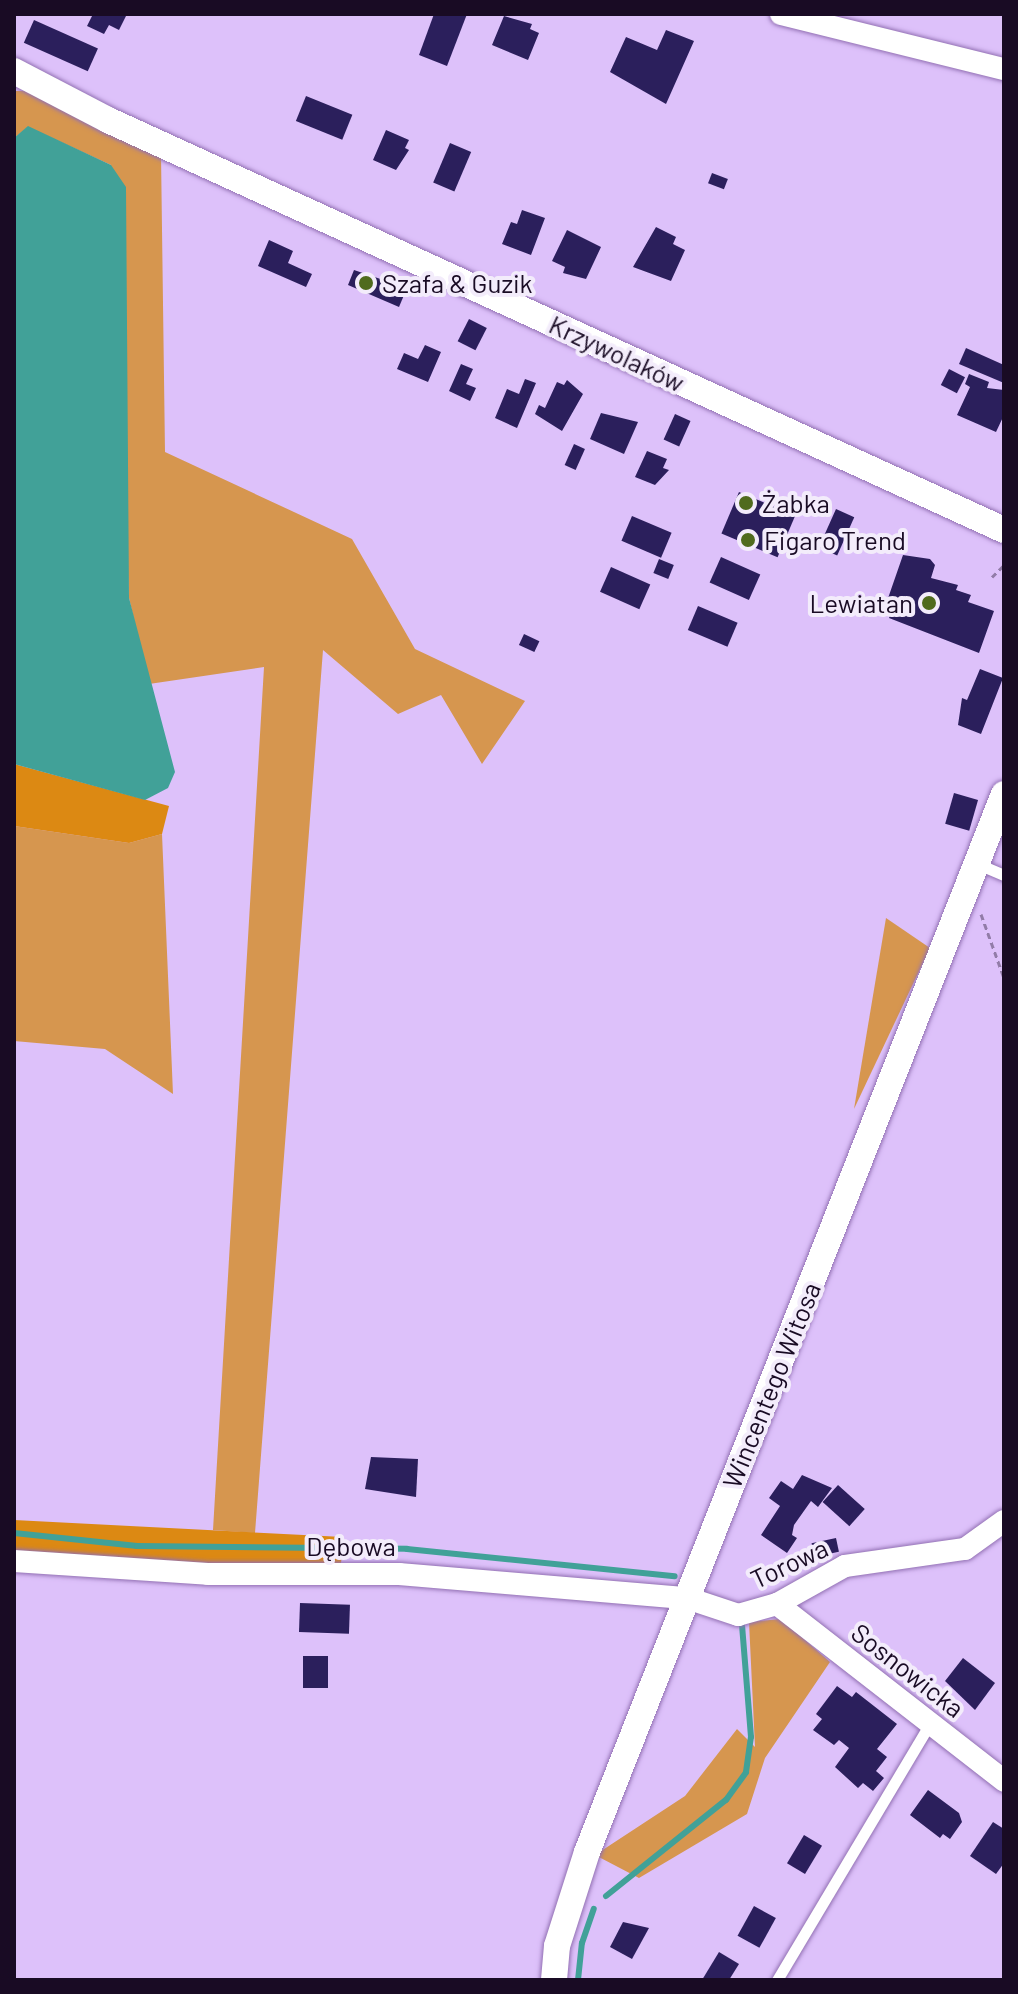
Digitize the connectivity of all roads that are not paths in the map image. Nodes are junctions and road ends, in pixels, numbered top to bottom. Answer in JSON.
{"nodes":[{"id":1,"x":781,"y":14,"type":"edge"},
{"id":2,"x":1004,"y":69,"type":"edge"},
{"id":3,"x":14,"y":71,"type":"edge"},
{"id":4,"x":1004,"y":530,"type":"edge"},
{"id":5,"x":1004,"y":794,"type":"edge"},
{"id":6,"x":974,"y":874,"type":"junction"},
{"id":7,"x":1004,"y":875,"type":"edge"},
{"id":8,"x":1004,"y":1521,"type":"edge"},
{"id":9,"x":14,"y":1561,"type":"edge"},
{"id":10,"x":687,"y":1598,"type":"junction"},
{"id":11,"x":777,"y":1604,"type":"junction"},
{"id":12,"x":930,"y":1723,"type":"junction"},
{"id":13,"x":1004,"y":1781,"type":"edge"},
{"id":14,"x":554,"y":1980,"type":"edge"},
{"id":15,"x":777,"y":1980,"type":"edge"}],
"edges":[{"from":1,"to":2,"type":"street"},
{"from":3,"to":4,"type":"street","name":"Krzywolaków"},
{"from":5,"to":6,"type":"street","name":"Wincentego Witosa"},
{"from":6,"to":7,"type":"lane"},
{"from":6,"to":10,"type":"street","name":"Wincentego Witosa"},
{"from":8,"to":11,"type":"street","name":"Torowa"},
{"from":9,"to":10,"type":"street","name":"Dębowa"},
{"from":10,"to":11,"type":"street","name":"Torowa"},
{"from":10,"to":14,"type":"street","name":"Wincentego Witosa"},
{"from":11,"to":12,"type":"street","name":"Sosnowicka"},
{"from":12,"to":13,"type":"street","name":"Sosnowicka"},
{"from":12,"to":15,"type":"lane"}]}
